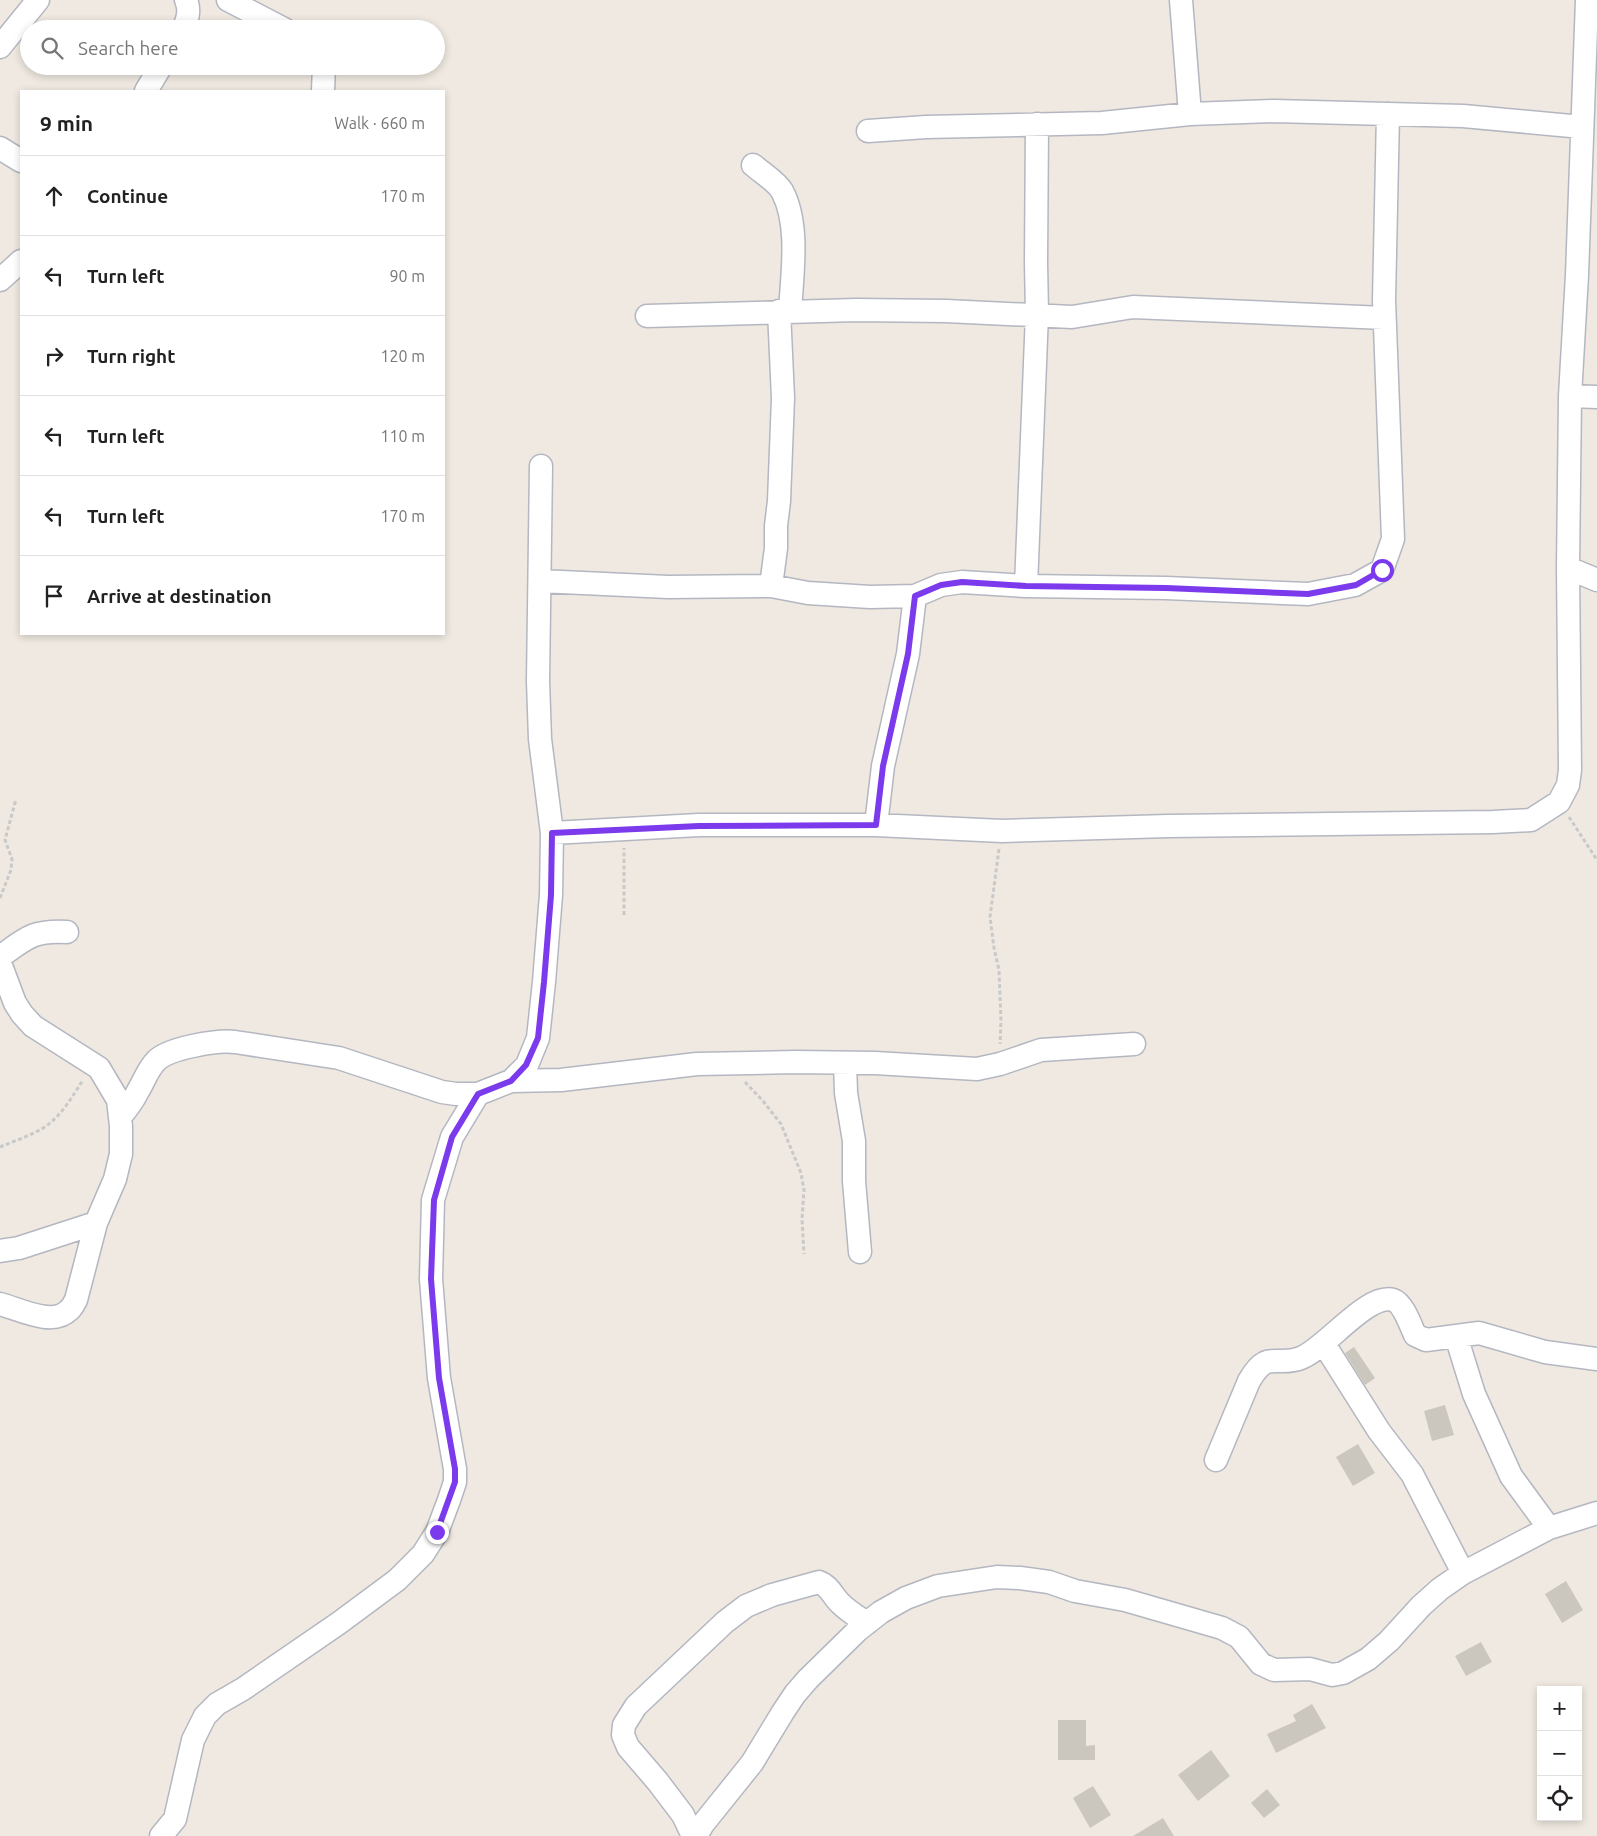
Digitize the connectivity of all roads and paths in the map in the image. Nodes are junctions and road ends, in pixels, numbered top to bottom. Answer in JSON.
{"nodes":[{"id":1,"x":38,"y":0,"type":"edge"},
{"id":2,"x":186,"y":0,"type":"edge"},
{"id":3,"x":1181,"y":0,"type":"edge"},
{"id":4,"x":1587,"y":0,"type":"edge"},
{"id":5,"x":232,"y":1,"type":"edge"},
{"id":6,"x":22,"y":20,"type":"edge"},
{"id":7,"x":187,"y":20,"type":"edge"},
{"id":8,"x":267,"y":20,"type":"edge"},
{"id":9,"x":20,"y":22,"type":"edge"},
{"id":10,"x":0,"y":47,"type":"edge"},
{"id":11,"x":156,"y":75,"type":"edge"},
{"id":12,"x":324,"y":75,"type":"edge"},
{"id":13,"x":147,"y":90,"type":"edge"},
{"id":14,"x":323,"y":90,"type":"edge"},
{"id":15,"x":1190,"y":114,"type":"junction"},
{"id":16,"x":1388,"y":114,"type":"junction"},
{"id":17,"x":1037,"y":124,"type":"junction"},
{"id":18,"x":1582,"y":127,"type":"junction"},
{"id":19,"x":868,"y":131,"type":"dead end"},
{"id":20,"x":0,"y":148,"type":"edge"},
{"id":21,"x":20,"y":160,"type":"edge"},
{"id":22,"x":753,"y":165,"type":"dead end"},
{"id":23,"x":1588,"y":213,"type":"edge"},
{"id":24,"x":20,"y":262,"type":"edge"},
{"id":25,"x":0,"y":280,"type":"edge"},
{"id":26,"x":785,"y":311,"type":"junction"},
{"id":27,"x":1037,"y":314,"type":"junction"},
{"id":28,"x":647,"y":316,"type":"dead end"},
{"id":29,"x":1384,"y":318,"type":"junction"},
{"id":30,"x":1570,"y":396,"type":"junction"},
{"id":31,"x":1597,"y":397,"type":"edge"},
{"id":32,"x":541,"y":466,"type":"dead end"},
{"id":33,"x":1568,"y":568,"type":"junction"},
{"id":34,"x":1597,"y":580,"type":"edge"},
{"id":35,"x":540,"y":581,"type":"junction"},
{"id":36,"x":771,"y":586,"type":"junction"},
{"id":37,"x":1026,"y":586,"type":"junction"},
{"id":38,"x":915,"y":596,"type":"junction"},
{"id":39,"x":16,"y":799,"type":"dead end"},
{"id":40,"x":1559,"y":802,"type":"junction"},
{"id":41,"x":876,"y":825,"type":"junction"},
{"id":42,"x":625,"y":829,"type":"junction"},
{"id":43,"x":1002,"y":831,"type":"junction"},
{"id":44,"x":552,"y":833,"type":"junction"},
{"id":45,"x":1597,"y":860,"type":"edge"},
{"id":46,"x":0,"y":898,"type":"edge"},
{"id":47,"x":624,"y":915,"type":"dead end"},
{"id":48,"x":66,"y":932,"type":"dead end"},
{"id":49,"x":0,"y":957,"type":"edge"},
{"id":50,"x":0,"y":963,"type":"edge"},
{"id":51,"x":1134,"y":1044,"type":"dead end"},
{"id":52,"x":722,"y":1063,"type":"junction"},
{"id":53,"x":845,"y":1063,"type":"junction"},
{"id":54,"x":1000,"y":1064,"type":"junction"},
{"id":55,"x":93,"y":1065,"type":"junction"},
{"id":56,"x":511,"y":1081,"type":"junction"},
{"id":57,"x":478,"y":1094,"type":"junction"},
{"id":58,"x":120,"y":1117,"type":"junction"},
{"id":59,"x":0,"y":1147,"type":"edge"},
{"id":60,"x":96,"y":1223,"type":"junction"},
{"id":61,"x":0,"y":1251,"type":"edge"},
{"id":62,"x":860,"y":1252,"type":"dead end"},
{"id":63,"x":804,"y":1254,"type":"dead end"},
{"id":64,"x":0,"y":1304,"type":"edge"},
{"id":65,"x":1456,"y":1336,"type":"junction"},
{"id":66,"x":1324,"y":1344,"type":"junction"},
{"id":67,"x":1597,"y":1359,"type":"edge"},
{"id":68,"x":1216,"y":1460,"type":"dead end"},
{"id":69,"x":1597,"y":1512,"type":"edge"},
{"id":70,"x":1549,"y":1528,"type":"junction"},
{"id":71,"x":1463,"y":1573,"type":"junction"},
{"id":72,"x":867,"y":1623,"type":"junction"},
{"id":73,"x":162,"y":1836,"type":"edge"},
{"id":74,"x":695,"y":1836,"type":"edge"}],
"edges":[{"from":1,"to":6,"type":"street"},
{"from":2,"to":7,"type":"street"},
{"from":3,"to":15,"type":"street"},
{"from":4,"to":18,"type":"street"},
{"from":5,"to":8,"type":"street"},
{"from":9,"to":10,"type":"street"},
{"from":11,"to":13,"type":"street"},
{"from":12,"to":14,"type":"street"},
{"from":15,"to":16,"type":"street"},
{"from":15,"to":17,"type":"street"},
{"from":16,"to":18,"type":"street"},
{"from":16,"to":29,"type":"street"},
{"from":17,"to":19,"type":"street"},
{"from":17,"to":27,"type":"street"},
{"from":18,"to":23,"type":"street"},
{"from":20,"to":21,"type":"street"},
{"from":22,"to":26,"type":"street"},
{"from":23,"to":30,"type":"street"},
{"from":24,"to":25,"type":"street"},
{"from":26,"to":27,"type":"street"},
{"from":26,"to":28,"type":"street"},
{"from":26,"to":36,"type":"street"},
{"from":27,"to":29,"type":"street"},
{"from":27,"to":37,"type":"street"},
{"from":29,"to":37,"type":"street"},
{"from":30,"to":31,"type":"street"},
{"from":30,"to":33,"type":"street"},
{"from":32,"to":35,"type":"street"},
{"from":33,"to":34,"type":"street"},
{"from":33,"to":40,"type":"street"},
{"from":35,"to":36,"type":"street"},
{"from":35,"to":44,"type":"street"},
{"from":36,"to":38,"type":"street"},
{"from":37,"to":38,"type":"street"},
{"from":38,"to":41,"type":"street"},
{"from":39,"to":46,"type":"path"},
{"from":40,"to":43,"type":"street"},
{"from":40,"to":45,"type":"path"},
{"from":41,"to":42,"type":"street"},
{"from":41,"to":43,"type":"street"},
{"from":42,"to":44,"type":"street"},
{"from":42,"to":47,"type":"path"},
{"from":43,"to":54,"type":"path"},
{"from":44,"to":56,"type":"street"},
{"from":48,"to":49,"type":"street"},
{"from":50,"to":55,"type":"street"},
{"from":51,"to":54,"type":"street"},
{"from":52,"to":53,"type":"street"},
{"from":52,"to":56,"type":"street"},
{"from":52,"to":63,"type":"path"},
{"from":53,"to":54,"type":"street"},
{"from":53,"to":62,"type":"street"},
{"from":55,"to":58,"type":"street"},
{"from":55,"to":59,"type":"path"},
{"from":56,"to":57,"type":"street"},
{"from":57,"to":58,"type":"street"},
{"from":57,"to":73,"type":"street"},
{"from":58,"to":60,"type":"street"},
{"from":60,"to":61,"type":"street"},
{"from":60,"to":64,"type":"street"},
{"from":65,"to":66,"type":"street"},
{"from":65,"to":67,"type":"street"},
{"from":65,"to":70,"type":"street"},
{"from":66,"to":68,"type":"street"},
{"from":66,"to":71,"type":"street"},
{"from":69,"to":70,"type":"street"},
{"from":70,"to":71,"type":"street"},
{"from":71,"to":72,"type":"street"},
{"from":72,"to":74,"type":"street"},
{"from":72,"to":74,"type":"street"}]}
